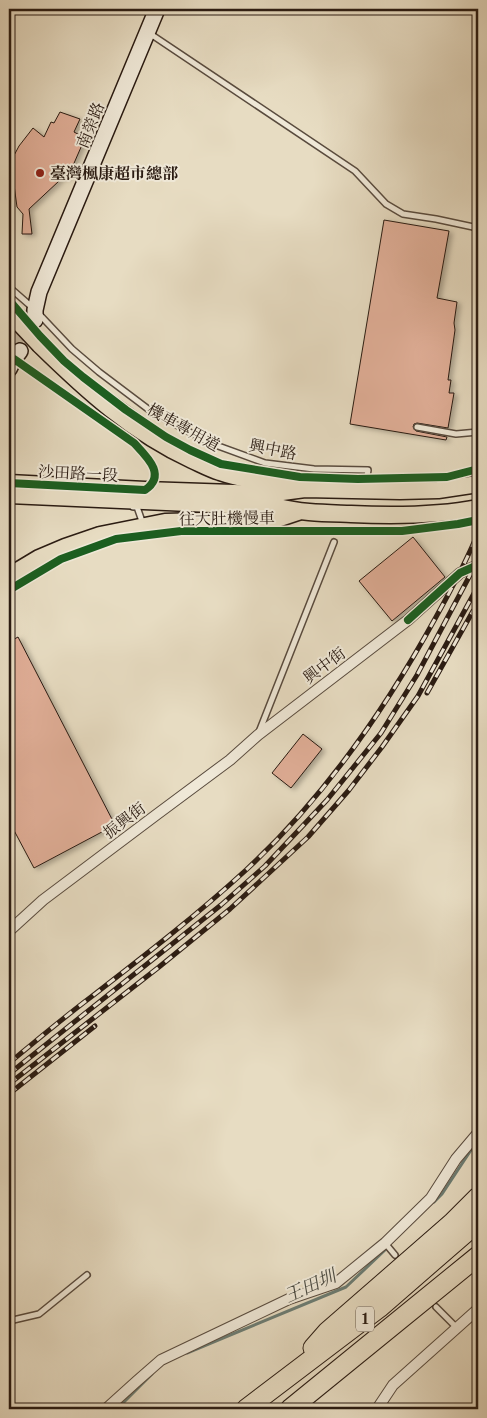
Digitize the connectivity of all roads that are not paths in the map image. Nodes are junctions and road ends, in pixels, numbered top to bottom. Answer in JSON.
{"nodes":[{"id":1,"x":157,"y":9,"type":"edge"},
{"id":2,"x":146,"y":32,"type":"junction"},
{"id":3,"x":478,"y":228,"type":"edge"},
{"id":4,"x":9,"y":287,"type":"edge"},
{"id":5,"x":9,"y":300,"type":"edge"},
{"id":6,"x":9,"y":312,"type":"edge"},
{"id":7,"x":33,"y":314,"type":"junction"},
{"id":8,"x":40,"y":341,"type":"junction"},
{"id":9,"x":14,"y":356,"type":"edge"},
{"id":10,"x":418,"y":427,"type":"dead end"},
{"id":11,"x":478,"y":432,"type":"edge"},
{"id":12,"x":478,"y":469,"type":"edge"},
{"id":13,"x":367,"y":476,"type":"dead end"},
{"id":14,"x":9,"y":483,"type":"edge"},
{"id":15,"x":443,"y":484,"type":"junction"},
{"id":16,"x":478,"y":484,"type":"edge"},
{"id":17,"x":145,"y":490,"type":"junction"},
{"id":18,"x":305,"y":490,"type":"junction"},
{"id":19,"x":62,"y":495,"type":"junction"},
{"id":20,"x":9,"y":497,"type":"edge"},
{"id":21,"x":478,"y":508,"type":"edge"},
{"id":22,"x":298,"y":512,"type":"junction"},
{"id":23,"x":454,"y":519,"type":"junction"},
{"id":24,"x":478,"y":520,"type":"edge"},
{"id":25,"x":147,"y":530,"type":"junction"},
{"id":26,"x":334,"y":542,"type":"dead end"},
{"id":27,"x":478,"y":565,"type":"edge"},
{"id":28,"x":9,"y":576,"type":"edge"},
{"id":29,"x":9,"y":590,"type":"edge"},
{"id":30,"x":258,"y":735,"type":"junction"},
{"id":31,"x":9,"y":931,"type":"edge"},
{"id":32,"x":478,"y":1133,"type":"edge"},
{"id":33,"x":478,"y":1198,"type":"edge"},
{"id":34,"x":478,"y":1222,"type":"edge"},
{"id":35,"x":385,"y":1243,"type":"junction"},
{"id":36,"x":394,"y":1255,"type":"dead end"},
{"id":37,"x":478,"y":1256,"type":"edge"},
{"id":38,"x":87,"y":1275,"type":"dead end"},
{"id":39,"x":436,"y":1307,"type":"dead end"},
{"id":40,"x":478,"y":1309,"type":"edge"},
{"id":41,"x":9,"y":1321,"type":"edge"},
{"id":42,"x":457,"y":1328,"type":"junction"},
{"id":43,"x":299,"y":1370,"type":"junction"},
{"id":44,"x":106,"y":1409,"type":"edge"},
{"id":45,"x":246,"y":1409,"type":"edge"},
{"id":46,"x":290,"y":1409,"type":"edge"},
{"id":47,"x":377,"y":1409,"type":"edge"}],
"edges":[{"from":1,"to":2,"type":"street","name":"南榮路"},
{"from":2,"to":3,"type":"lane"},
{"from":2,"to":7,"type":"street","name":"南榮路"},
{"from":4,"to":7,"type":"lane"},
{"from":5,"to":8,"type":"lane","name":"機車專用道","bridge":true},
{"from":6,"to":8,"type":"main road","name":"沙田路一段","bridge":true},
{"from":7,"to":13,"type":"lane","name":"興中路"},
{"from":8,"to":15,"type":"lane","name":"機車專用道"},
{"from":8,"to":18,"type":"main road","name":"沙田路一段"},
{"from":9,"to":17,"type":"lane"},
{"from":10,"to":11,"type":"lane"},
{"from":12,"to":15,"type":"lane","name":"機車專用道"},
{"from":14,"to":19,"type":"main road","name":"沙田路一段"},
{"from":15,"to":16,"type":"main road","name":"沙田路一段"},
{"from":15,"to":18,"type":"main road","name":"沙田路一段"},
{"from":17,"to":18,"type":"main road","name":"沙田路一段"},
{"from":17,"to":19,"type":"main road","name":"沙田路一段"},
{"from":19,"to":20,"type":"main road","name":"沙田路一段"},
{"from":19,"to":22,"type":"main road","name":"沙田路一段"},
{"from":19,"to":25,"type":"lane"},
{"from":21,"to":23,"type":"main road","name":"沙田路一段"},
{"from":22,"to":23,"type":"main road","name":"沙田路一段"},
{"from":22,"to":25,"type":"main road"},
{"from":23,"to":24,"type":"lane"},
{"from":23,"to":25,"type":"lane","name":"往大肚機慢車"},
{"from":25,"to":28,"type":"main road"},
{"from":25,"to":29,"type":"lane","name":"往大肚機慢車"},
{"from":26,"to":30,"type":"lane"},
{"from":27,"to":30,"type":"street","name":"興中街"},
{"from":30,"to":31,"type":"street","name":"振興街"},
{"from":32,"to":35,"type":"street"},
{"from":33,"to":43,"type":"highway"},
{"from":34,"to":43,"type":"highway","number":"1"},
{"from":35,"to":36,"type":"lane"},
{"from":35,"to":44,"type":"street"},
{"from":37,"to":46,"type":"highway","number":"1"},
{"from":38,"to":41,"type":"lane"},
{"from":39,"to":42,"type":"lane"},
{"from":40,"to":42,"type":"street"},
{"from":42,"to":47,"type":"street"},
{"from":43,"to":45,"type":"highway","number":"1"}]}
